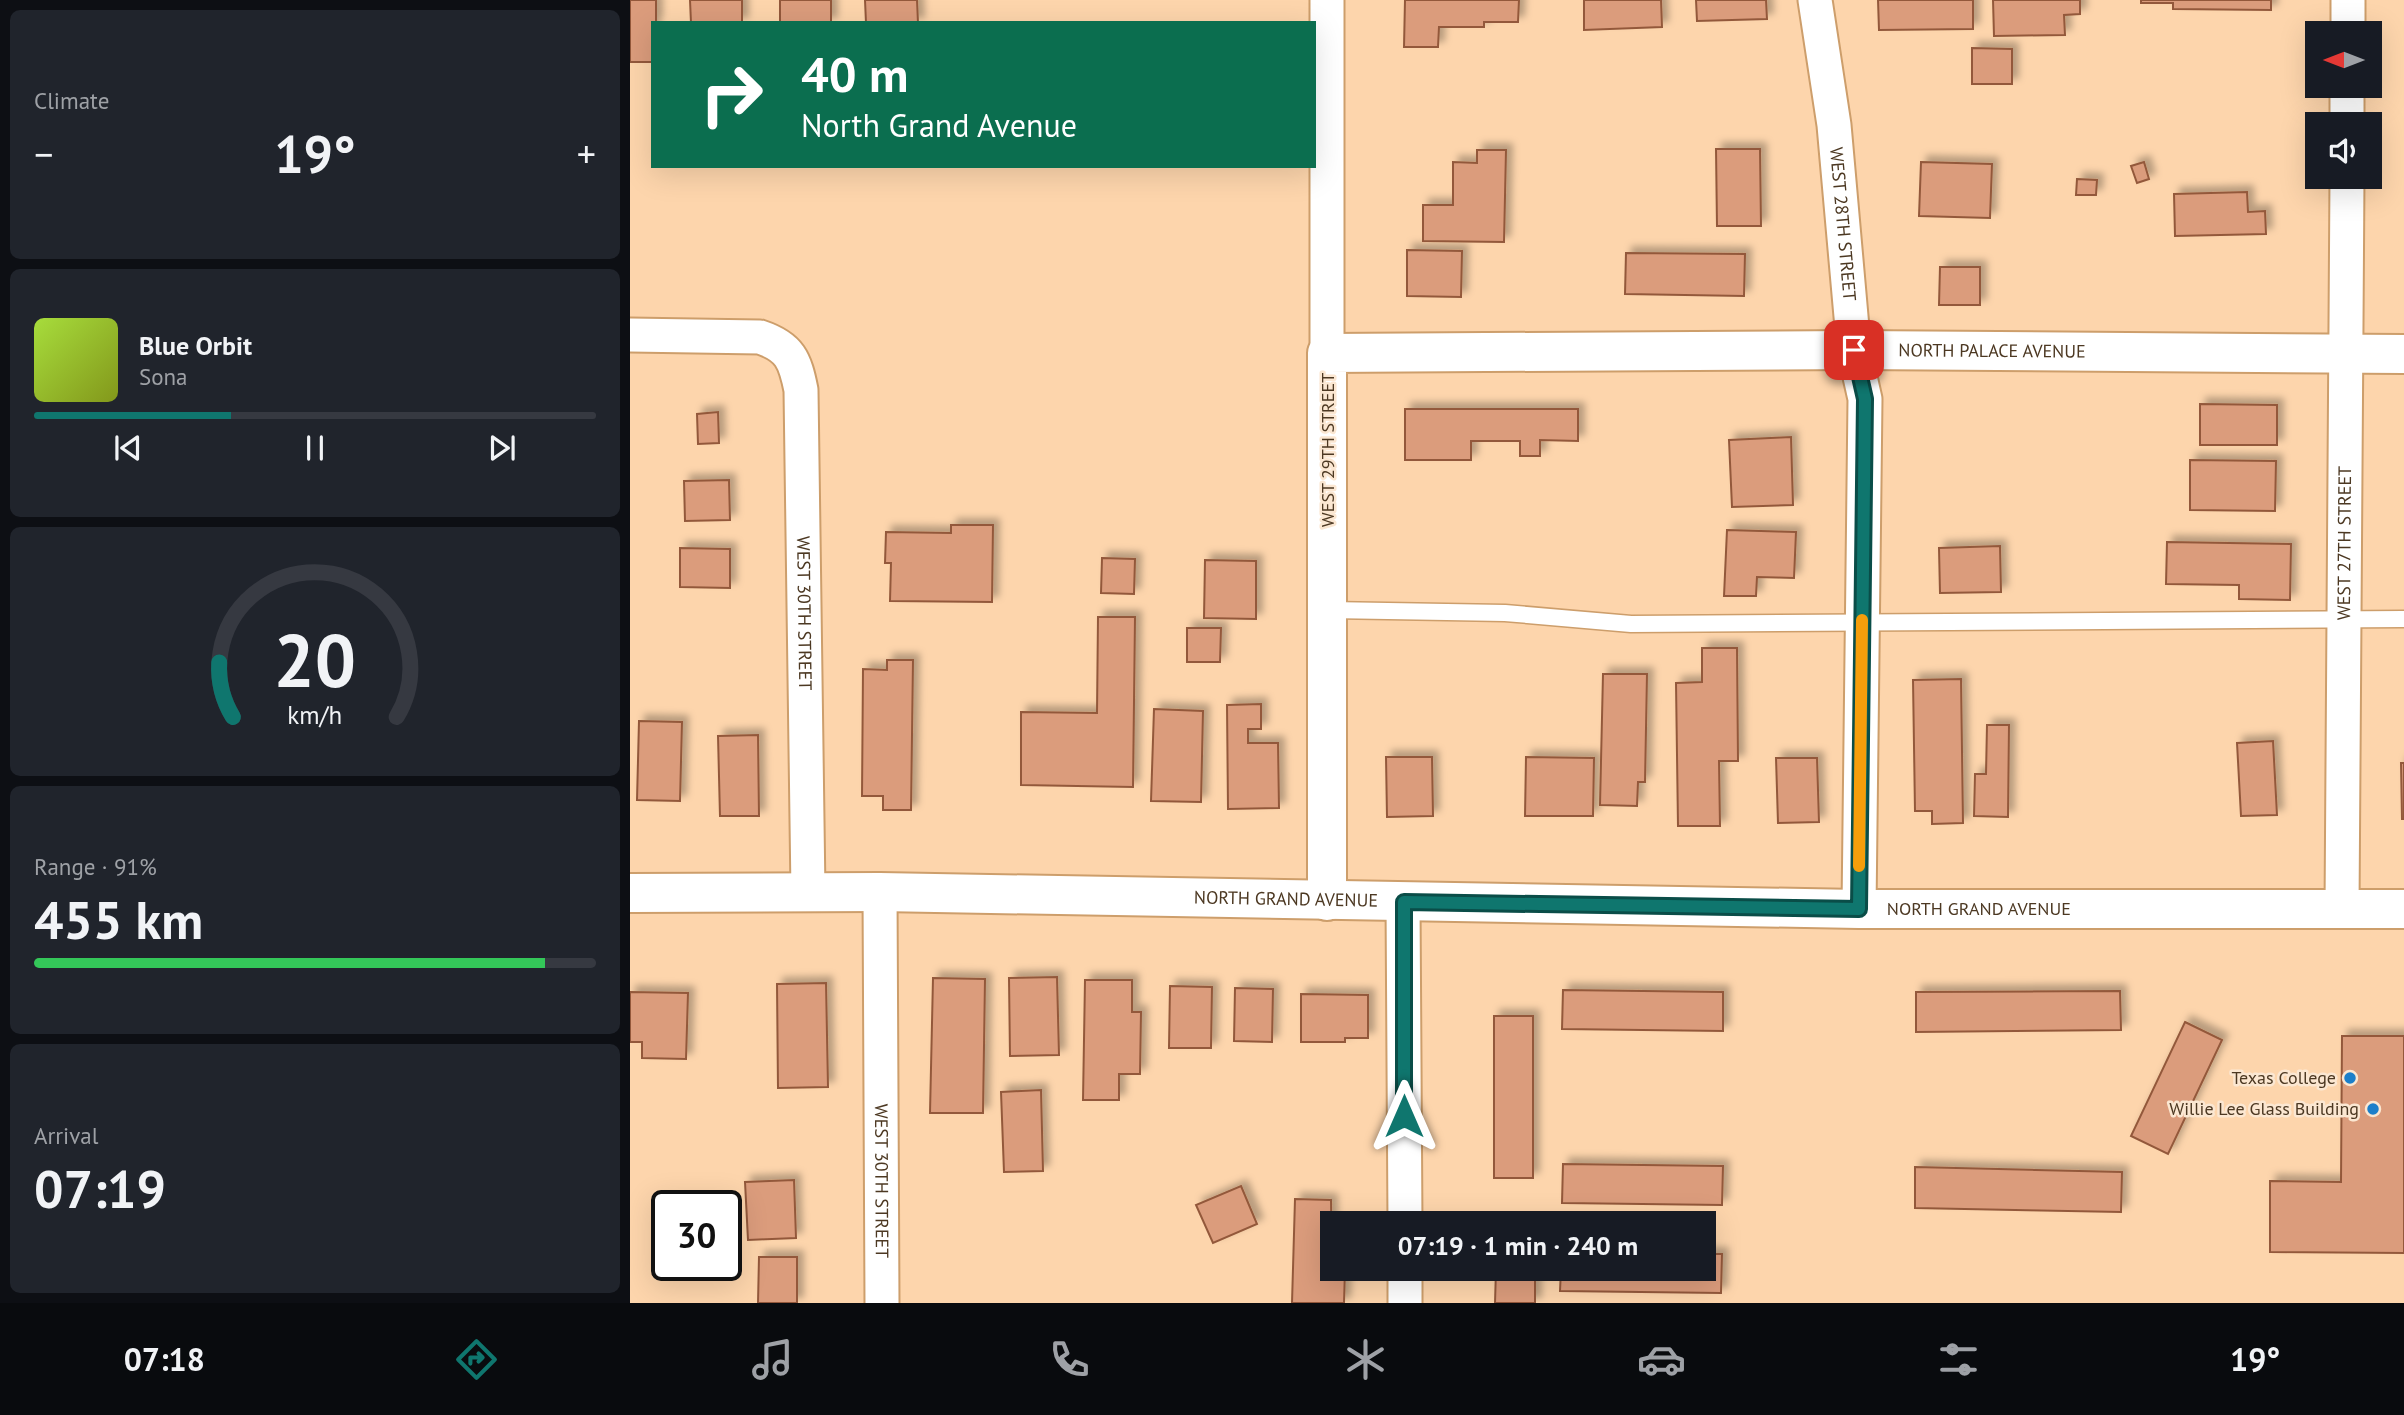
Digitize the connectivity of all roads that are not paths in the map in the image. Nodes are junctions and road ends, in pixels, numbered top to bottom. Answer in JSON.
{"nodes":[{"id":1,"x":1327,"y":0,"type":"edge"},
{"id":2,"x":1815,"y":0,"type":"edge"},
{"id":3,"x":2348,"y":0,"type":"edge"},
{"id":4,"x":2348,"y":21,"type":"edge"},
{"id":5,"x":2347,"y":189,"type":"edge"},
{"id":6,"x":630,"y":335,"type":"edge"},
{"id":7,"x":1854,"y":350,"type":"junction"},
{"id":8,"x":1327,"y":353,"type":"junction"},
{"id":9,"x":2345,"y":354,"type":"junction"},
{"id":10,"x":2404,"y":354,"type":"edge"},
{"id":11,"x":1329,"y":610,"type":"junction"},
{"id":12,"x":2344,"y":619,"type":"junction"},
{"id":13,"x":2404,"y":619,"type":"edge"},
{"id":14,"x":1862,"y":624,"type":"junction"},
{"id":15,"x":630,"y":892,"type":"edge"},
{"id":16,"x":808,"y":892,"type":"junction"},
{"id":17,"x":880,"y":892,"type":"junction"},
{"id":18,"x":1327,"y":901,"type":"junction"},
{"id":19,"x":1404,"y":902,"type":"junction"},
{"id":20,"x":1859,"y":909,"type":"junction"},
{"id":21,"x":2343,"y":909,"type":"junction"},
{"id":22,"x":2404,"y":909,"type":"edge"},
{"id":23,"x":1405,"y":1211,"type":"edge"},
{"id":24,"x":1405,"y":1281,"type":"edge"},
{"id":25,"x":882,"y":1303,"type":"edge"},
{"id":26,"x":1405,"y":1303,"type":"edge"}],
"edges":[{"from":1,"to":8,"type":"street","name":"WEST 29TH STREET"},
{"from":2,"to":7,"type":"street","name":"WEST 28TH STREET"},
{"from":3,"to":4,"type":"street"},
{"from":5,"to":9,"type":"street","name":"WEST 27TH STREET"},
{"from":6,"to":16,"type":"street","name":"WEST 30TH STREET"},
{"from":7,"to":8,"type":"street","name":"NORTH PALACE AVENUE"},
{"from":7,"to":9,"type":"street","name":"NORTH PALACE AVENUE"},
{"from":7,"to":14,"type":"street","name":"WEST 28TH STREET"},
{"from":8,"to":11,"type":"street","name":"WEST 29TH STREET"},
{"from":9,"to":10,"type":"street","name":"NORTH PALACE AVENUE"},
{"from":9,"to":12,"type":"street","name":"WEST 27TH STREET"},
{"from":11,"to":14,"type":"lane"},
{"from":11,"to":18,"type":"street","name":"WEST 29TH STREET"},
{"from":12,"to":13,"type":"lane"},
{"from":12,"to":14,"type":"lane"},
{"from":12,"to":21,"type":"street","name":"WEST 27TH STREET"},
{"from":14,"to":20,"type":"street","name":"WEST 28TH STREET"},
{"from":15,"to":16,"type":"street","name":"NORTH GRAND AVENUE"},
{"from":16,"to":17,"type":"street","name":"NORTH GRAND AVENUE"},
{"from":17,"to":18,"type":"street","name":"NORTH GRAND AVENUE"},
{"from":17,"to":25,"type":"street","name":"WEST 30TH STREET"},
{"from":18,"to":19,"type":"street","name":"NORTH GRAND AVENUE"},
{"from":19,"to":20,"type":"street","name":"NORTH GRAND AVENUE"},
{"from":19,"to":23,"type":"street"},
{"from":20,"to":21,"type":"street","name":"NORTH GRAND AVENUE"},
{"from":21,"to":22,"type":"street","name":"NORTH GRAND AVENUE"},
{"from":24,"to":26,"type":"street"}]}
